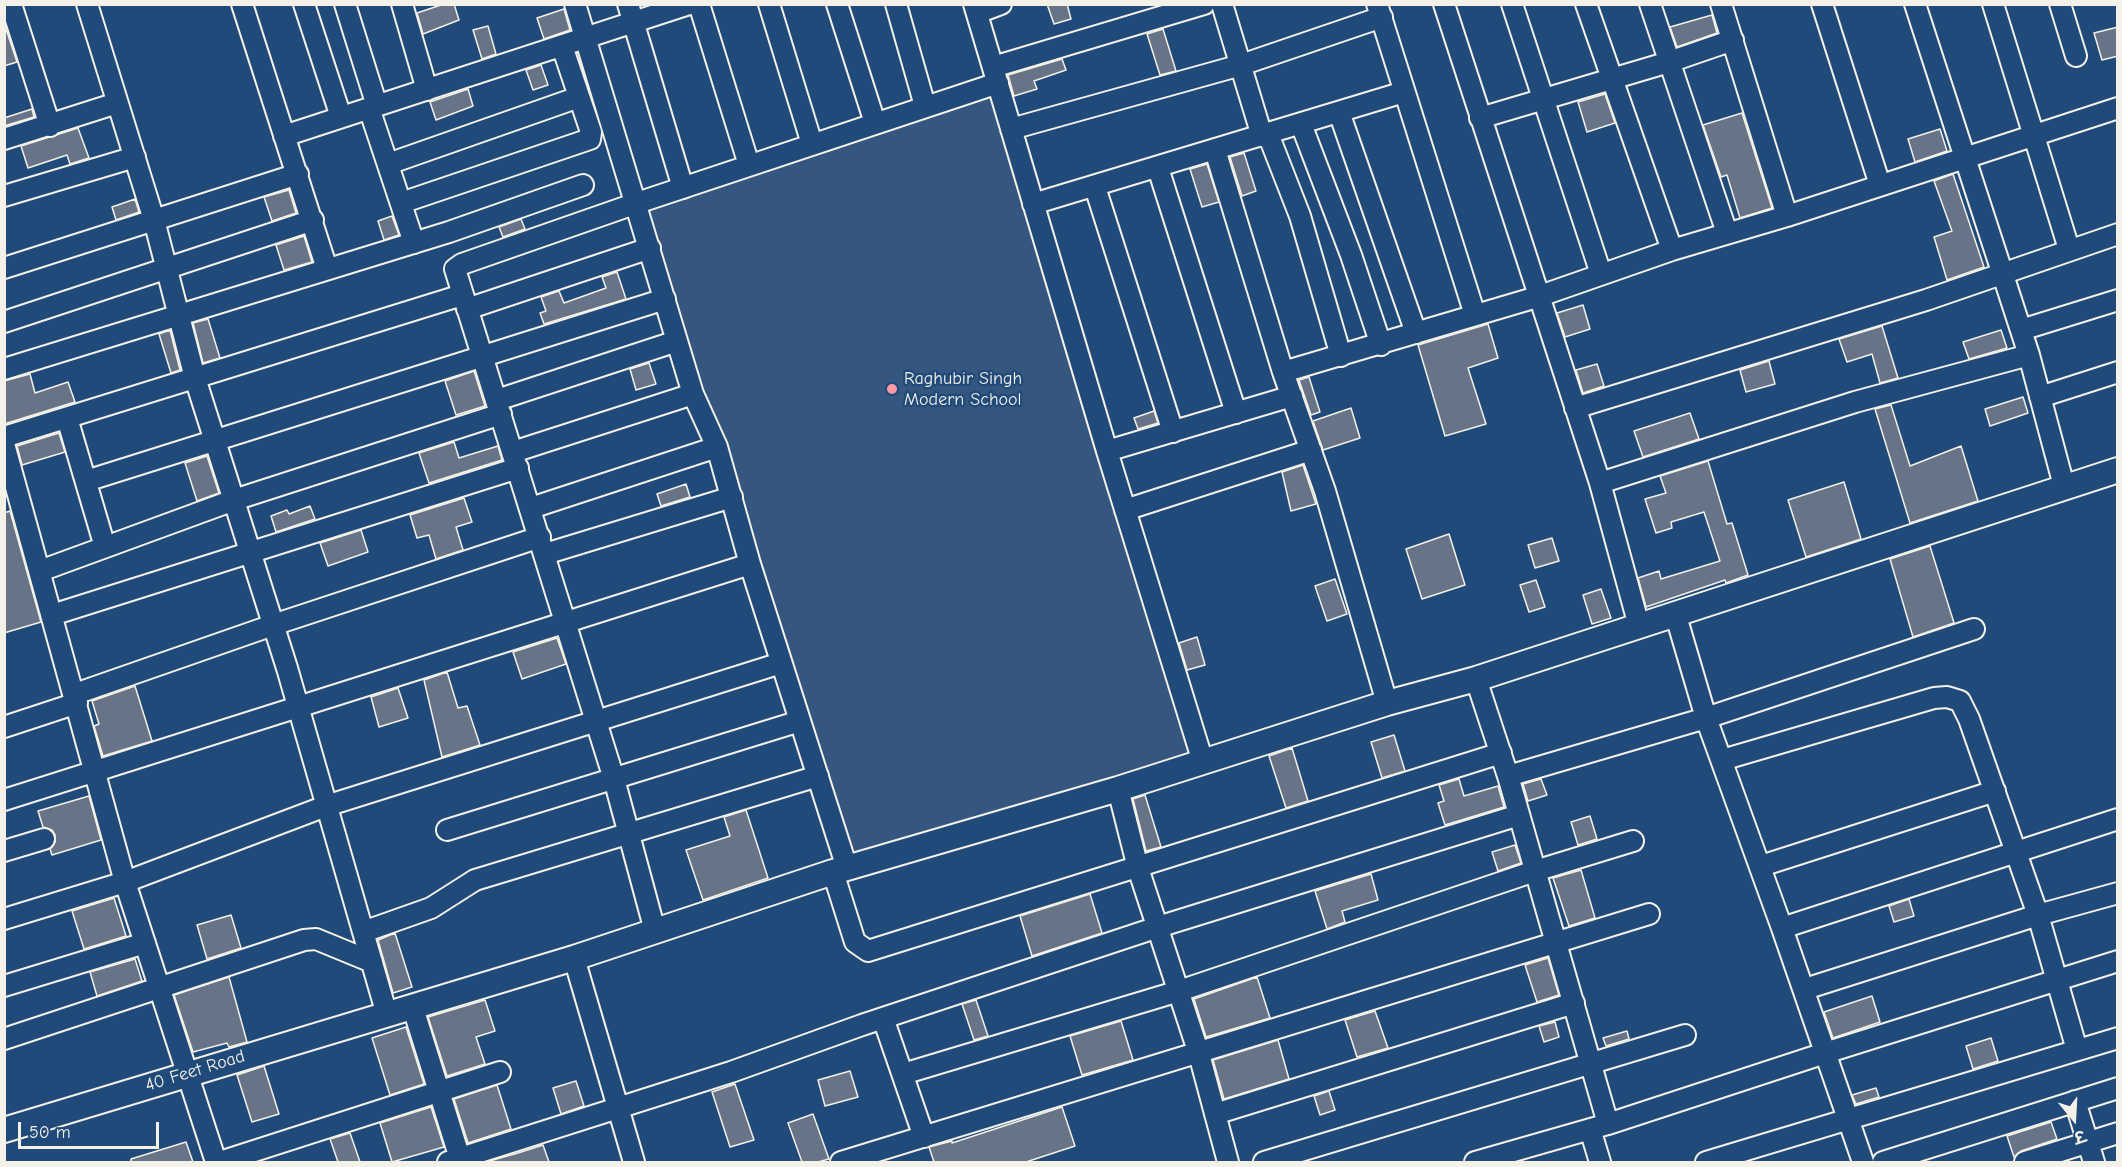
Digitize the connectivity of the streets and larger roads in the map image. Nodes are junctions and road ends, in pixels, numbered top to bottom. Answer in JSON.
{"nodes":[{"id":1,"x":11,"y":4,"type":"edge"},
{"id":2,"x":87,"y":4,"type":"edge"},
{"id":3,"x":242,"y":4,"type":"edge"},
{"id":4,"x":304,"y":4,"type":"edge"},
{"id":5,"x":345,"y":4,"type":"edge"},
{"id":6,"x":575,"y":4,"type":"edge"},
{"id":7,"x":688,"y":4,"type":"edge"},
{"id":8,"x":699,"y":4,"type":"edge"},
{"id":9,"x":769,"y":4,"type":"edge"},
{"id":10,"x":837,"y":4,"type":"edge"},
{"id":11,"x":896,"y":4,"type":"edge"},
{"id":12,"x":1001,"y":4,"type":"edge"},
{"id":13,"x":1204,"y":4,"type":"edge"},
{"id":14,"x":1222,"y":4,"type":"edge"},
{"id":15,"x":1444,"y":4,"type":"edge"},
{"id":16,"x":1512,"y":4,"type":"edge"},
{"id":17,"x":1586,"y":4,"type":"edge"},
{"id":18,"x":1650,"y":4,"type":"edge"},
{"id":19,"x":1721,"y":4,"type":"edge"},
{"id":20,"x":1822,"y":4,"type":"edge"},
{"id":21,"x":1915,"y":4,"type":"edge"},
{"id":22,"x":1993,"y":4,"type":"edge"},
{"id":23,"x":2060,"y":4,"type":"edge"},
{"id":24,"x":408,"y":6,"type":"edge"},
{"id":25,"x":975,"y":9,"type":"edge"},
{"id":26,"x":1379,"y":11,"type":"edge"},
{"id":27,"x":630,"y":14,"type":"edge"},
{"id":28,"x":585,"y":38,"type":"junction"},
{"id":29,"x":1732,"y":40,"type":"junction"},
{"id":30,"x":562,"y":46,"type":"junction"},
{"id":31,"x":2076,"y":56,"type":"dead end"},
{"id":32,"x":1669,"y":62,"type":"junction"},
{"id":33,"x":1241,"y":64,"type":"junction"},
{"id":34,"x":996,"y":75,"type":"junction"},
{"id":35,"x":1612,"y":78,"type":"junction"},
{"id":36,"x":427,"y":90,"type":"junction"},
{"id":37,"x":1404,"y":92,"type":"junction"},
{"id":38,"x":579,"y":97,"type":"junction"},
{"id":39,"x":1543,"y":98,"type":"junction"},
{"id":40,"x":117,"y":104,"type":"junction"},
{"id":41,"x":925,"y":106,"type":"junction"},
{"id":42,"x":373,"y":107,"type":"junction"},
{"id":43,"x":2118,"y":108,"type":"edge"},
{"id":44,"x":1340,"y":112,"type":"junction"},
{"id":45,"x":341,"y":117,"type":"junction"},
{"id":46,"x":1480,"y":118,"type":"junction"},
{"id":47,"x":874,"y":123,"type":"junction"},
{"id":48,"x":1300,"y":124,"type":"junction"},
{"id":49,"x":50,"y":126,"type":"junction"},
{"id":50,"x":1011,"y":129,"type":"junction"},
{"id":51,"x":1265,"y":135,"type":"junction"},
{"id":52,"x":2034,"y":135,"type":"junction"},
{"id":53,"x":284,"y":136,"type":"junction"},
{"id":54,"x":4,"y":140,"type":"edge"},
{"id":55,"x":812,"y":144,"type":"junction"},
{"id":56,"x":1215,"y":150,"type":"junction"},
{"id":57,"x":135,"y":157,"type":"junction"},
{"id":58,"x":1966,"y":158,"type":"junction"},
{"id":59,"x":388,"y":164,"type":"junction"},
{"id":60,"x":749,"y":165,"type":"junction"},
{"id":61,"x":1158,"y":168,"type":"junction"},
{"id":62,"x":297,"y":174,"type":"junction"},
{"id":63,"x":583,"y":185,"type":"dead end"},
{"id":64,"x":1880,"y":185,"type":"junction"},
{"id":65,"x":1095,"y":187,"type":"junction"},
{"id":66,"x":683,"y":188,"type":"junction"},
{"id":67,"x":4,"y":195,"type":"edge"},
{"id":68,"x":401,"y":203,"type":"junction"},
{"id":69,"x":637,"y":203,"type":"junction"},
{"id":70,"x":1033,"y":204,"type":"junction"},
{"id":71,"x":1786,"y":216,"type":"junction"},
{"id":72,"x":154,"y":220,"type":"junction"},
{"id":73,"x":313,"y":220,"type":"junction"},
{"id":74,"x":1727,"y":233,"type":"junction"},
{"id":75,"x":2118,"y":234,"type":"edge"},
{"id":76,"x":414,"y":243,"type":"junction"},
{"id":77,"x":650,"y":248,"type":"junction"},
{"id":78,"x":2069,"y":249,"type":"junction"},
{"id":79,"x":1672,"y":250,"type":"junction"},
{"id":80,"x":4,"y":268,"type":"edge"},
{"id":81,"x":166,"y":268,"type":"junction"},
{"id":82,"x":327,"y":269,"type":"junction"},
{"id":83,"x":1601,"y":274,"type":"junction"},
{"id":84,"x":2003,"y":274,"type":"junction"},
{"id":85,"x":1537,"y":297,"type":"junction"},
{"id":86,"x":665,"y":299,"type":"junction"},
{"id":87,"x":2118,"y":300,"type":"edge"},
{"id":88,"x":464,"y":302,"type":"junction"},
{"id":89,"x":178,"y":315,"type":"junction"},
{"id":90,"x":1475,"y":315,"type":"junction"},
{"id":91,"x":4,"y":322,"type":"edge"},
{"id":92,"x":2021,"y":330,"type":"junction"},
{"id":93,"x":1416,"y":333,"type":"junction"},
{"id":94,"x":677,"y":340,"type":"junction"},
{"id":95,"x":1380,"y":345,"type":"junction"},
{"id":96,"x":482,"y":355,"type":"junction"},
{"id":97,"x":2029,"y":355,"type":"junction"},
{"id":98,"x":1341,"y":356,"type":"junction"},
{"id":99,"x":4,"y":369,"type":"edge"},
{"id":100,"x":1282,"y":372,"type":"junction"},
{"id":101,"x":2118,"y":372,"type":"edge"},
{"id":102,"x":195,"y":378,"type":"junction"},
{"id":103,"x":693,"y":394,"type":"junction"},
{"id":104,"x":1292,"y":396,"type":"junction"},
{"id":105,"x":2040,"y":397,"type":"junction"},
{"id":106,"x":499,"y":407,"type":"junction"},
{"id":107,"x":1575,"y":408,"type":"junction"},
{"id":108,"x":1236,"y":413,"type":"junction"},
{"id":109,"x":67,"y":418,"type":"junction"},
{"id":110,"x":1173,"y":432,"type":"junction"},
{"id":111,"x":4,"y":437,"type":"edge"},
{"id":112,"x":214,"y":439,"type":"junction"},
{"id":113,"x":4,"y":444,"type":"edge"},
{"id":114,"x":717,"y":447,"type":"junction"},
{"id":115,"x":1311,"y":450,"type":"junction"},
{"id":116,"x":1107,"y":451,"type":"junction"},
{"id":117,"x":516,"y":460,"type":"junction"},
{"id":118,"x":2118,"y":470,"type":"edge"},
{"id":119,"x":86,"y":481,"type":"junction"},
{"id":120,"x":1600,"y":483,"type":"junction"},
{"id":121,"x":2064,"y":486,"type":"junction"},
{"id":122,"x":732,"y":497,"type":"junction"},
{"id":123,"x":234,"y":500,"type":"junction"},
{"id":124,"x":531,"y":508,"type":"junction"},
{"id":125,"x":1125,"y":510,"type":"junction"},
{"id":126,"x":543,"y":546,"type":"junction"},
{"id":127,"x":105,"y":547,"type":"junction"},
{"id":128,"x":251,"y":554,"type":"junction"},
{"id":129,"x":750,"y":564,"type":"junction"},
{"id":130,"x":40,"y":571,"type":"junction"},
{"id":131,"x":52,"y":615,"type":"junction"},
{"id":132,"x":1676,"y":616,"type":"junction"},
{"id":133,"x":565,"y":623,"type":"junction"},
{"id":134,"x":273,"y":625,"type":"junction"},
{"id":135,"x":1639,"y":626,"type":"junction"},
{"id":136,"x":1974,"y":629,"type":"dead end"},
{"id":137,"x":781,"y":663,"type":"junction"},
{"id":138,"x":1476,"y":680,"type":"junction"},
{"id":139,"x":76,"y":699,"type":"junction"},
{"id":140,"x":1387,"y":703,"type":"junction"},
{"id":141,"x":297,"y":709,"type":"junction"},
{"id":142,"x":1706,"y":718,"type":"junction"},
{"id":143,"x":800,"y":721,"type":"junction"},
{"id":144,"x":596,"y":722,"type":"junction"},
{"id":145,"x":4,"y":727,"type":"edge"},
{"id":146,"x":1501,"y":753,"type":"junction"},
{"id":147,"x":1722,"y":760,"type":"junction"},
{"id":148,"x":1203,"y":762,"type":"junction"},
{"id":149,"x":96,"y":772,"type":"junction"},
{"id":150,"x":818,"y":776,"type":"junction"},
{"id":151,"x":1508,"y":776,"type":"junction"},
{"id":152,"x":614,"y":778,"type":"junction"},
{"id":153,"x":1118,"y":789,"type":"junction"},
{"id":154,"x":1995,"y":791,"type":"junction"},
{"id":155,"x":4,"y":800,"type":"edge"},
{"id":156,"x":326,"y":806,"type":"junction"},
{"id":157,"x":1519,"y":815,"type":"junction"},
{"id":158,"x":2118,"y":819,"type":"edge"},
{"id":159,"x":447,"y":830,"type":"dead end"},
{"id":160,"x":629,"y":834,"type":"junction"},
{"id":161,"x":44,"y":839,"type":"dead end"},
{"id":162,"x":1633,"y":841,"type":"dead end"},
{"id":163,"x":2016,"y":850,"type":"junction"},
{"id":164,"x":4,"y":851,"type":"edge"},
{"id":165,"x":1761,"y":866,"type":"junction"},
{"id":166,"x":1138,"y":868,"type":"junction"},
{"id":167,"x":840,"y":870,"type":"junction"},
{"id":168,"x":1534,"y":871,"type":"junction"},
{"id":169,"x":125,"y":882,"type":"junction"},
{"id":170,"x":2118,"y":893,"type":"edge"},
{"id":171,"x":1649,"y":914,"type":"dead end"},
{"id":172,"x":2038,"y":915,"type":"junction"},
{"id":173,"x":4,"y":919,"type":"edge"},
{"id":174,"x":1158,"y":927,"type":"junction"},
{"id":175,"x":1782,"y":928,"type":"junction"},
{"id":176,"x":655,"y":931,"type":"junction"},
{"id":177,"x":363,"y":932,"type":"junction"},
{"id":178,"x":1556,"y":942,"type":"junction"},
{"id":179,"x":145,"y":943,"type":"junction"},
{"id":180,"x":574,"y":958,"type":"junction"},
{"id":181,"x":2118,"y":961,"type":"edge"},
{"id":182,"x":372,"y":962,"type":"junction"},
{"id":183,"x":2057,"y":980,"type":"junction"},
{"id":184,"x":4,"y":986,"type":"edge"},
{"id":185,"x":159,"y":989,"type":"junction"},
{"id":186,"x":1805,"y":989,"type":"junction"},
{"id":187,"x":1179,"y":991,"type":"junction"},
{"id":188,"x":1574,"y":1003,"type":"junction"},
{"id":189,"x":413,"y":1008,"type":"junction"},
{"id":190,"x":387,"y":1015,"type":"junction"},
{"id":191,"x":884,"y":1018,"type":"junction"},
{"id":192,"x":1685,"y":1035,"type":"dead end"},
{"id":193,"x":2118,"y":1038,"type":"edge"},
{"id":194,"x":4,"y":1039,"type":"edge"},
{"id":195,"x":2077,"y":1050,"type":"junction"},
{"id":196,"x":1825,"y":1053,"type":"junction"},
{"id":197,"x":1199,"y":1054,"type":"junction"},
{"id":198,"x":1591,"y":1064,"type":"junction"},
{"id":199,"x":187,"y":1072,"type":"junction"},
{"id":200,"x":500,"y":1072,"type":"dead end"},
{"id":201,"x":903,"y":1074,"type":"junction"},
{"id":202,"x":2118,"y":1088,"type":"edge"},
{"id":203,"x":439,"y":1092,"type":"junction"},
{"id":204,"x":2075,"y":1101,"type":"junction"},
{"id":205,"x":618,"y":1107,"type":"junction"},
{"id":206,"x":1215,"y":1114,"type":"junction"},
{"id":207,"x":1849,"y":1119,"type":"junction"},
{"id":208,"x":1599,"y":1127,"type":"junction"},
{"id":209,"x":4,"y":1130,"type":"edge"},
{"id":210,"x":2118,"y":1133,"type":"edge"},
{"id":211,"x":924,"y":1137,"type":"junction"},
{"id":212,"x":2088,"y":1142,"type":"junction"},
{"id":213,"x":456,"y":1161,"type":"edge"},
{"id":214,"x":218,"y":1162,"type":"edge"},
{"id":215,"x":634,"y":1162,"type":"edge"},
{"id":216,"x":841,"y":1162,"type":"edge"},
{"id":217,"x":1228,"y":1162,"type":"edge"},
{"id":218,"x":1264,"y":1162,"type":"edge"},
{"id":219,"x":1475,"y":1162,"type":"edge"},
{"id":220,"x":1600,"y":1162,"type":"edge"},
{"id":221,"x":1706,"y":1162,"type":"edge"},
{"id":222,"x":1863,"y":1162,"type":"edge"},
{"id":223,"x":1884,"y":1162,"type":"edge"},
{"id":224,"x":2025,"y":1162,"type":"edge"},
{"id":225,"x":2094,"y":1162,"type":"edge"}],
"edges":[{"from":1,"to":49,"type":"street"},
{"from":2,"to":40,"type":"street"},
{"from":3,"to":53,"type":"street"},
{"from":4,"to":45,"type":"street"},
{"from":5,"to":42,"type":"street"},
{"from":6,"to":28,"type":"street"},
{"from":7,"to":27,"type":"street"},
{"from":8,"to":60,"type":"street"},
{"from":9,"to":55,"type":"street"},
{"from":10,"to":47,"type":"street"},
{"from":11,"to":41,"type":"street"},
{"from":12,"to":25,"type":"street"},
{"from":13,"to":34,"type":"street"},
{"from":14,"to":33,"type":"street"},
{"from":15,"to":46,"type":"street"},
{"from":16,"to":39,"type":"street"},
{"from":17,"to":35,"type":"street"},
{"from":18,"to":32,"type":"street"},
{"from":19,"to":29,"type":"street"},
{"from":20,"to":64,"type":"street"},
{"from":21,"to":58,"type":"street"},
{"from":22,"to":52,"type":"street"},
{"from":23,"to":31,"type":"street"},
{"from":24,"to":36,"type":"street"},
{"from":25,"to":34,"type":"street"},
{"from":26,"to":33,"type":"street"},
{"from":26,"to":37,"type":"street"},
{"from":27,"to":28,"type":"street"},
{"from":27,"to":66,"type":"street"},
{"from":28,"to":30,"type":"street"},
{"from":28,"to":69,"type":"street"},
{"from":29,"to":32,"type":"street"},
{"from":29,"to":71,"type":"street"},
{"from":30,"to":36,"type":"street"},
{"from":30,"to":38,"type":"street"},
{"from":32,"to":35,"type":"street"},
{"from":32,"to":74,"type":"street"},
{"from":33,"to":50,"type":"street"},
{"from":33,"to":51,"type":"street"},
{"from":34,"to":41,"type":"street"},
{"from":34,"to":50,"type":"street"},
{"from":35,"to":39,"type":"street"},
{"from":35,"to":79,"type":"street"},
{"from":36,"to":42,"type":"street"},
{"from":37,"to":44,"type":"street"},
{"from":37,"to":90,"type":"street"},
{"from":38,"to":59,"type":"street"},
{"from":38,"to":68,"type":"street"},
{"from":39,"to":46,"type":"street"},
{"from":39,"to":83,"type":"street"},
{"from":40,"to":49,"type":"street"},
{"from":40,"to":57,"type":"street"},
{"from":41,"to":47,"type":"street"},
{"from":42,"to":45,"type":"street"},
{"from":42,"to":59,"type":"street"},
{"from":43,"to":52,"type":"street"},
{"from":44,"to":48,"type":"street"},
{"from":44,"to":93,"type":"street"},
{"from":45,"to":53,"type":"street"},
{"from":46,"to":85,"type":"street"},
{"from":47,"to":55,"type":"street"},
{"from":48,"to":51,"type":"street"},
{"from":48,"to":95,"type":"street"},
{"from":49,"to":54,"type":"street"},
{"from":50,"to":70,"type":"street"},
{"from":51,"to":56,"type":"street"},
{"from":51,"to":98,"type":"street"},
{"from":52,"to":58,"type":"street"},
{"from":52,"to":78,"type":"street"},
{"from":53,"to":62,"type":"street"},
{"from":55,"to":60,"type":"street"},
{"from":56,"to":61,"type":"street"},
{"from":56,"to":100,"type":"street"},
{"from":57,"to":67,"type":"street"},
{"from":57,"to":72,"type":"street"},
{"from":58,"to":64,"type":"street"},
{"from":58,"to":84,"type":"street"},
{"from":59,"to":68,"type":"street"},
{"from":60,"to":66,"type":"street"},
{"from":61,"to":65,"type":"street"},
{"from":61,"to":108,"type":"street"},
{"from":62,"to":72,"type":"street"},
{"from":62,"to":73,"type":"street"},
{"from":63,"to":76,"type":"street"},
{"from":64,"to":71,"type":"street"},
{"from":65,"to":70,"type":"street"},
{"from":65,"to":110,"type":"street"},
{"from":66,"to":69,"type":"street"},
{"from":68,"to":76,"type":"street"},
{"from":69,"to":77,"type":"street"},
{"from":69,"to":88,"type":"street"},
{"from":70,"to":116,"type":"street"},
{"from":71,"to":74,"type":"street"},
{"from":72,"to":80,"type":"street"},
{"from":72,"to":81,"type":"street"},
{"from":73,"to":81,"type":"street"},
{"from":73,"to":82,"type":"street"},
{"from":74,"to":79,"type":"street"},
{"from":75,"to":78,"type":"street"},
{"from":76,"to":82,"type":"street"},
{"from":77,"to":86,"type":"street"},
{"from":77,"to":88,"type":"street"},
{"from":78,"to":84,"type":"street"},
{"from":79,"to":83,"type":"street"},
{"from":81,"to":89,"type":"street"},
{"from":81,"to":91,"type":"street"},
{"from":82,"to":89,"type":"street"},
{"from":83,"to":85,"type":"street"},
{"from":84,"to":92,"type":"street"},
{"from":84,"to":107,"type":"street"},
{"from":85,"to":90,"type":"street"},
{"from":85,"to":107,"type":"street"},
{"from":86,"to":94,"type":"street"},
{"from":86,"to":96,"type":"street"},
{"from":87,"to":92,"type":"street"},
{"from":88,"to":96,"type":"street"},
{"from":88,"to":102,"type":"street"},
{"from":89,"to":99,"type":"street"},
{"from":89,"to":102,"type":"street"},
{"from":90,"to":93,"type":"street"},
{"from":92,"to":97,"type":"street"},
{"from":93,"to":95,"type":"street"},
{"from":94,"to":103,"type":"street"},
{"from":94,"to":106,"type":"street"},
{"from":95,"to":98,"type":"street"},
{"from":96,"to":106,"type":"street"},
{"from":96,"to":112,"type":"street"},
{"from":97,"to":105,"type":"street"},
{"from":97,"to":120,"type":"street"},
{"from":98,"to":100,"type":"street"},
{"from":100,"to":104,"type":"street"},
{"from":101,"to":105,"type":"street"},
{"from":102,"to":109,"type":"street"},
{"from":102,"to":112,"type":"street"},
{"from":103,"to":114,"type":"street"},
{"from":103,"to":117,"type":"street"},
{"from":104,"to":108,"type":"street"},
{"from":104,"to":115,"type":"street"},
{"from":105,"to":121,"type":"street"},
{"from":106,"to":117,"type":"street"},
{"from":106,"to":123,"type":"street"},
{"from":107,"to":120,"type":"street"},
{"from":108,"to":110,"type":"street"},
{"from":109,"to":111,"type":"street"},
{"from":109,"to":119,"type":"street"},
{"from":110,"to":116,"type":"street"},
{"from":112,"to":119,"type":"street"},
{"from":112,"to":123,"type":"street"},
{"from":113,"to":130,"type":"street"},
{"from":114,"to":122,"type":"street"},
{"from":114,"to":124,"type":"street"},
{"from":115,"to":125,"type":"street"},
{"from":115,"to":140,"type":"street"},
{"from":116,"to":125,"type":"street"},
{"from":117,"to":124,"type":"street"},
{"from":117,"to":128,"type":"street"},
{"from":118,"to":121,"type":"street","name":"40 Feet Road"},
{"from":119,"to":127,"type":"street"},
{"from":120,"to":135,"type":"street"},
{"from":121,"to":132,"type":"street","name":"40 Feet Road"},
{"from":122,"to":126,"type":"street"},
{"from":122,"to":129,"type":"street"},
{"from":123,"to":127,"type":"street"},
{"from":123,"to":128,"type":"street"},
{"from":124,"to":126,"type":"street"},
{"from":125,"to":148,"type":"street"},
{"from":126,"to":133,"type":"street"},
{"from":126,"to":134,"type":"street"},
{"from":127,"to":130,"type":"street"},
{"from":128,"to":131,"type":"street"},
{"from":128,"to":134,"type":"street"},
{"from":129,"to":133,"type":"street"},
{"from":129,"to":137,"type":"street"},
{"from":130,"to":131,"type":"street"},
{"from":131,"to":139,"type":"street"},
{"from":132,"to":135,"type":"street","name":"40 Feet Road"},
{"from":132,"to":142,"type":"street"},
{"from":133,"to":141,"type":"street"},
{"from":133,"to":144,"type":"street"},
{"from":134,"to":139,"type":"street"},
{"from":134,"to":141,"type":"street"},
{"from":135,"to":138,"type":"street","name":"40 Feet Road"},
{"from":136,"to":142,"type":"street"},
{"from":137,"to":143,"type":"street"},
{"from":137,"to":144,"type":"street"},
{"from":138,"to":140,"type":"street","name":"40 Feet Road"},
{"from":138,"to":146,"type":"street"},
{"from":139,"to":145,"type":"street"},
{"from":139,"to":149,"type":"street"},
{"from":140,"to":148,"type":"street","name":"40 Feet Road"},
{"from":141,"to":149,"type":"street"},
{"from":141,"to":156,"type":"street"},
{"from":142,"to":147,"type":"street"},
{"from":142,"to":151,"type":"street"},
{"from":143,"to":150,"type":"street"},
{"from":143,"to":152,"type":"street"},
{"from":144,"to":152,"type":"street"},
{"from":144,"to":156,"type":"street"},
{"from":146,"to":151,"type":"street"},
{"from":146,"to":166,"type":"street"},
{"from":147,"to":154,"type":"street"},
{"from":147,"to":165,"type":"street"},
{"from":148,"to":153,"type":"street","name":"40 Feet Road"},
{"from":149,"to":155,"type":"street"},
{"from":149,"to":169,"type":"street"},
{"from":150,"to":160,"type":"street"},
{"from":150,"to":167,"type":"street"},
{"from":151,"to":157,"type":"street"},
{"from":152,"to":159,"type":"street"},
{"from":152,"to":160,"type":"street"},
{"from":153,"to":166,"type":"street"},
{"from":153,"to":167,"type":"street","name":"40 Feet Road"},
{"from":154,"to":163,"type":"street"},
{"from":154,"to":165,"type":"street"},
{"from":156,"to":169,"type":"street"},
{"from":156,"to":177,"type":"street"},
{"from":157,"to":168,"type":"street"},
{"from":157,"to":174,"type":"street"},
{"from":158,"to":163,"type":"street"},
{"from":160,"to":176,"type":"street"},
{"from":160,"to":177,"type":"street"},
{"from":161,"to":164,"type":"street"},
{"from":162,"to":168,"type":"street"},
{"from":163,"to":172,"type":"street"},
{"from":163,"to":175,"type":"street"},
{"from":165,"to":175,"type":"street"},
{"from":166,"to":167,"type":"street"},
{"from":166,"to":174,"type":"street"},
{"from":167,"to":176,"type":"street","name":"40 Feet Road"},
{"from":168,"to":178,"type":"street"},
{"from":168,"to":187,"type":"street"},
{"from":169,"to":173,"type":"street"},
{"from":169,"to":179,"type":"street"},
{"from":170,"to":172,"type":"street"},
{"from":171,"to":178,"type":"street"},
{"from":172,"to":183,"type":"street"},
{"from":172,"to":186,"type":"street"},
{"from":174,"to":187,"type":"street"},
{"from":174,"to":191,"type":"street"},
{"from":175,"to":186,"type":"street"},
{"from":176,"to":180,"type":"street","name":"40 Feet Road"},
{"from":177,"to":182,"type":"street"},
{"from":178,"to":188,"type":"street"},
{"from":178,"to":197,"type":"street"},
{"from":179,"to":184,"type":"street"},
{"from":179,"to":185,"type":"street"},
{"from":180,"to":189,"type":"street","name":"40 Feet Road"},
{"from":180,"to":205,"type":"street"},
{"from":181,"to":183,"type":"street"},
{"from":182,"to":185,"type":"street"},
{"from":182,"to":190,"type":"street"},
{"from":183,"to":195,"type":"street"},
{"from":183,"to":196,"type":"street"},
{"from":185,"to":194,"type":"street"},
{"from":185,"to":199,"type":"street"},
{"from":186,"to":196,"type":"street"},
{"from":187,"to":197,"type":"street"},
{"from":187,"to":201,"type":"street"},
{"from":188,"to":198,"type":"street"},
{"from":188,"to":206,"type":"street"},
{"from":189,"to":190,"type":"street","name":"40 Feet Road"},
{"from":189,"to":203,"type":"street"},
{"from":190,"to":199,"type":"street","name":"40 Feet Road"},
{"from":191,"to":201,"type":"street"},
{"from":191,"to":205,"type":"street"},
{"from":192,"to":198,"type":"street"},
{"from":193,"to":195,"type":"street"},
{"from":195,"to":207,"type":"street"},
{"from":196,"to":207,"type":"street"},
{"from":196,"to":208,"type":"street"},
{"from":197,"to":206,"type":"street"},
{"from":197,"to":211,"type":"street"},
{"from":198,"to":208,"type":"street"},
{"from":198,"to":218,"type":"street"},
{"from":199,"to":209,"type":"street","name":"40 Feet Road"},
{"from":199,"to":214,"type":"street"},
{"from":200,"to":203,"type":"street"},
{"from":201,"to":211,"type":"street"},
{"from":202,"to":204,"type":"street"},
{"from":203,"to":213,"type":"street"},
{"from":203,"to":214,"type":"street"},
{"from":204,"to":212,"type":"street"},
{"from":204,"to":223,"type":"street"},
{"from":205,"to":213,"type":"street"},
{"from":205,"to":215,"type":"street"},
{"from":206,"to":217,"type":"street"},
{"from":207,"to":221,"type":"street"},
{"from":207,"to":222,"type":"street"},
{"from":208,"to":219,"type":"street"},
{"from":208,"to":220,"type":"street"},
{"from":210,"to":212,"type":"street"},
{"from":211,"to":216,"type":"street"},
{"from":212,"to":224,"type":"street"},
{"from":212,"to":225,"type":"street"}]}
